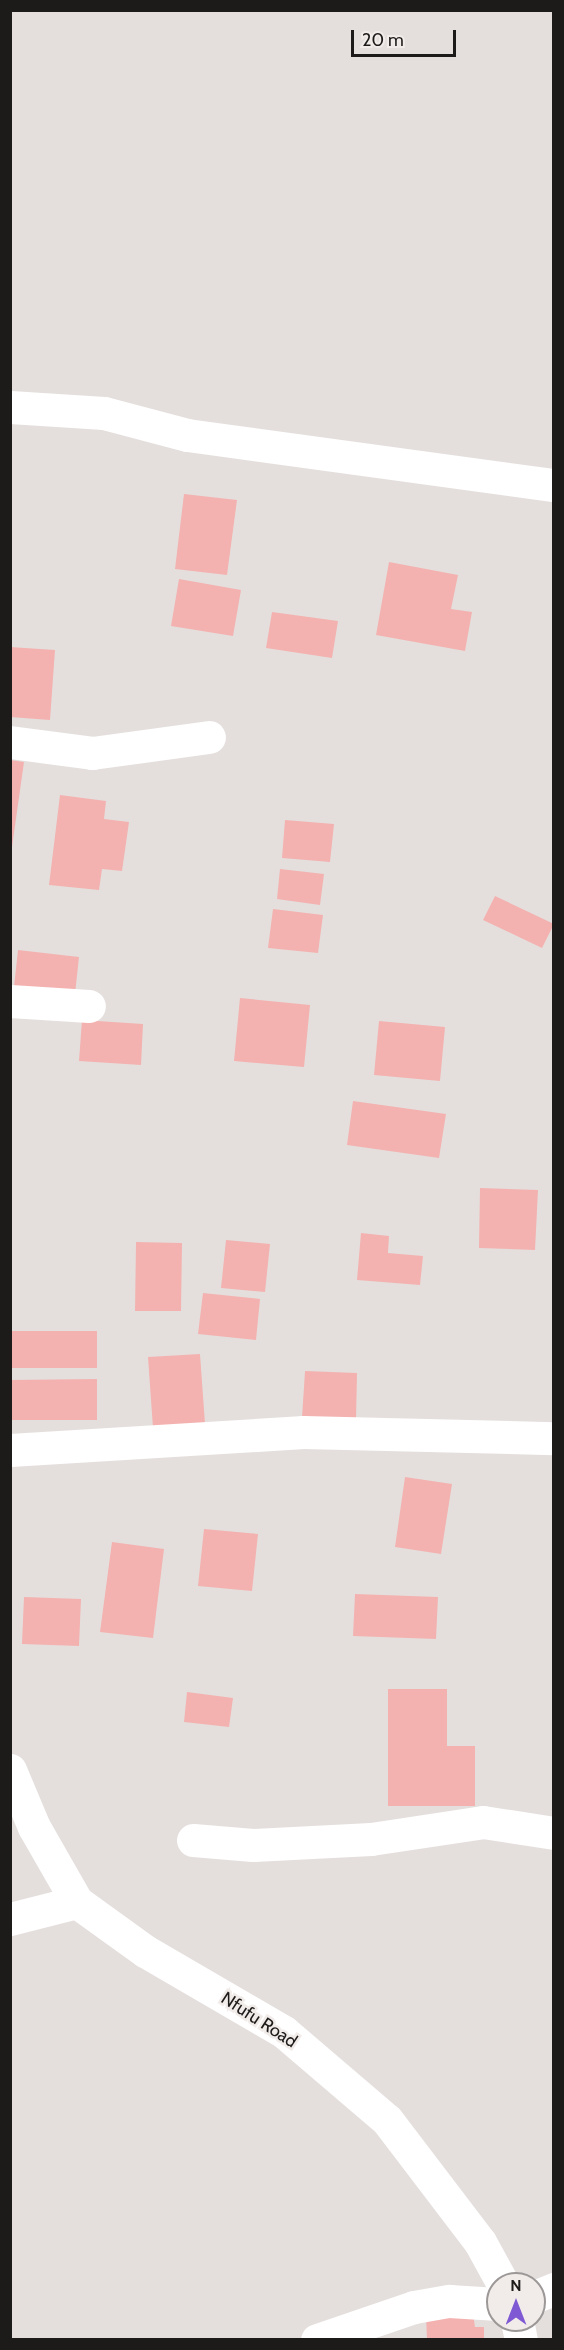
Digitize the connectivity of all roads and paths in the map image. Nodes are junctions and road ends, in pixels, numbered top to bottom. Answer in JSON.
{"nodes":[{"id":1,"x":10,"y":407,"type":"edge"},
{"id":2,"x":554,"y":485,"type":"edge"},
{"id":3,"x":209,"y":737,"type":"dead end"},
{"id":4,"x":10,"y":742,"type":"edge"},
{"id":5,"x":10,"y":1001,"type":"edge"},
{"id":6,"x":89,"y":1006,"type":"dead end"},
{"id":7,"x":554,"y":1438,"type":"edge"},
{"id":8,"x":10,"y":1450,"type":"edge"},
{"id":9,"x":10,"y":1770,"type":"edge"},
{"id":10,"x":554,"y":1833,"type":"edge"},
{"id":11,"x":193,"y":1840,"type":"dead end"},
{"id":12,"x":77,"y":1902,"type":"junction"},
{"id":13,"x":10,"y":1919,"type":"edge"},
{"id":14,"x":496,"y":2272,"type":"edge"},
{"id":15,"x":486,"y":2303,"type":"edge"},
{"id":16,"x":317,"y":2340,"type":"edge"}],
"edges":[{"from":1,"to":2,"type":"street"},
{"from":3,"to":4,"type":"street"},
{"from":5,"to":6,"type":"street"},
{"from":7,"to":8,"type":"street"},
{"from":9,"to":12,"type":"street","name":"Nfufu Road"},
{"from":10,"to":11,"type":"street"},
{"from":12,"to":13,"type":"street"},
{"from":12,"to":14,"type":"street","name":"Nfufu Road"},
{"from":15,"to":16,"type":"street"}]}
